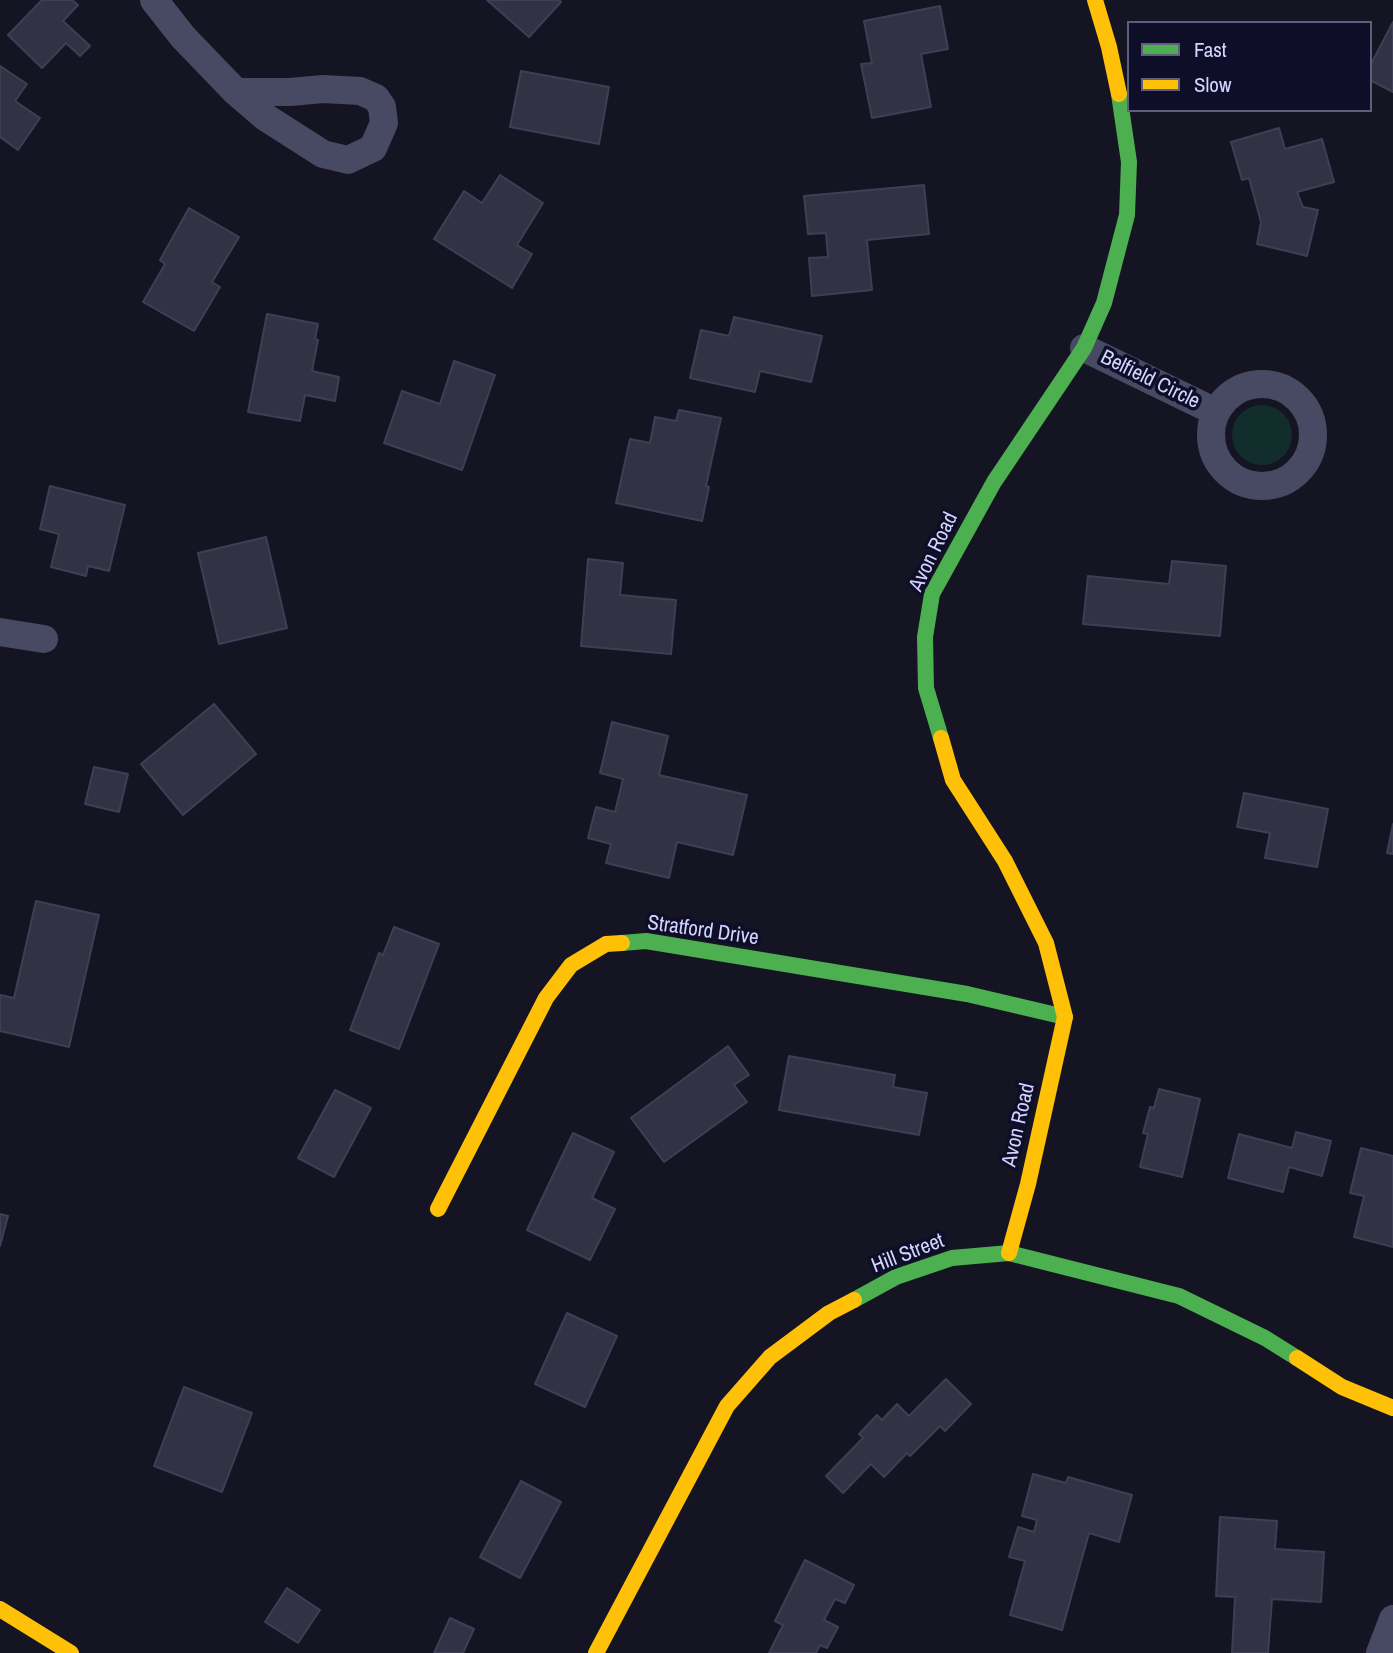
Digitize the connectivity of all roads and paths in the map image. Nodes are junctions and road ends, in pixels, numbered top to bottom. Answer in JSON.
{"nodes":[{"id":1,"x":154,"y":0,"type":"edge"},
{"id":2,"x":1095,"y":0,"type":"edge"},
{"id":3,"x":236,"y":92,"type":"junction"},
{"id":4,"x":1084,"y":348,"type":"junction"},
{"id":5,"x":1216,"y":412,"type":"dead end"},
{"id":6,"x":0,"y":632,"type":"edge"},
{"id":7,"x":44,"y":639,"type":"dead end"},
{"id":8,"x":1065,"y":1017,"type":"junction"},
{"id":9,"x":438,"y":1209,"type":"dead end"},
{"id":10,"x":1009,"y":1254,"type":"junction"},
{"id":11,"x":1393,"y":1408,"type":"edge"},
{"id":12,"x":0,"y":1609,"type":"edge"},
{"id":13,"x":1393,"y":1619,"type":"edge"},
{"id":14,"x":71,"y":1653,"type":"edge"},
{"id":15,"x":596,"y":1653,"type":"edge"},
{"id":16,"x":1380,"y":1653,"type":"edge"}],
"edges":[{"from":1,"to":3,"type":"street"},
{"from":2,"to":4,"type":"street","name":"Avon Road"},
{"from":3,"to":3,"type":"street"},
{"from":4,"to":5,"type":"street","name":"Belfield Circle"},
{"from":4,"to":8,"type":"street","name":"Avon Road"},
{"from":6,"to":7,"type":"street"},
{"from":8,"to":9,"type":"street","name":"Stratford Drive"},
{"from":8,"to":10,"type":"street","name":"Avon Road"},
{"from":10,"to":11,"type":"street","name":"Hill Street"},
{"from":10,"to":15,"type":"street","name":"Hill Street"},
{"from":12,"to":14,"type":"street"},
{"from":13,"to":16,"type":"street"}]}
